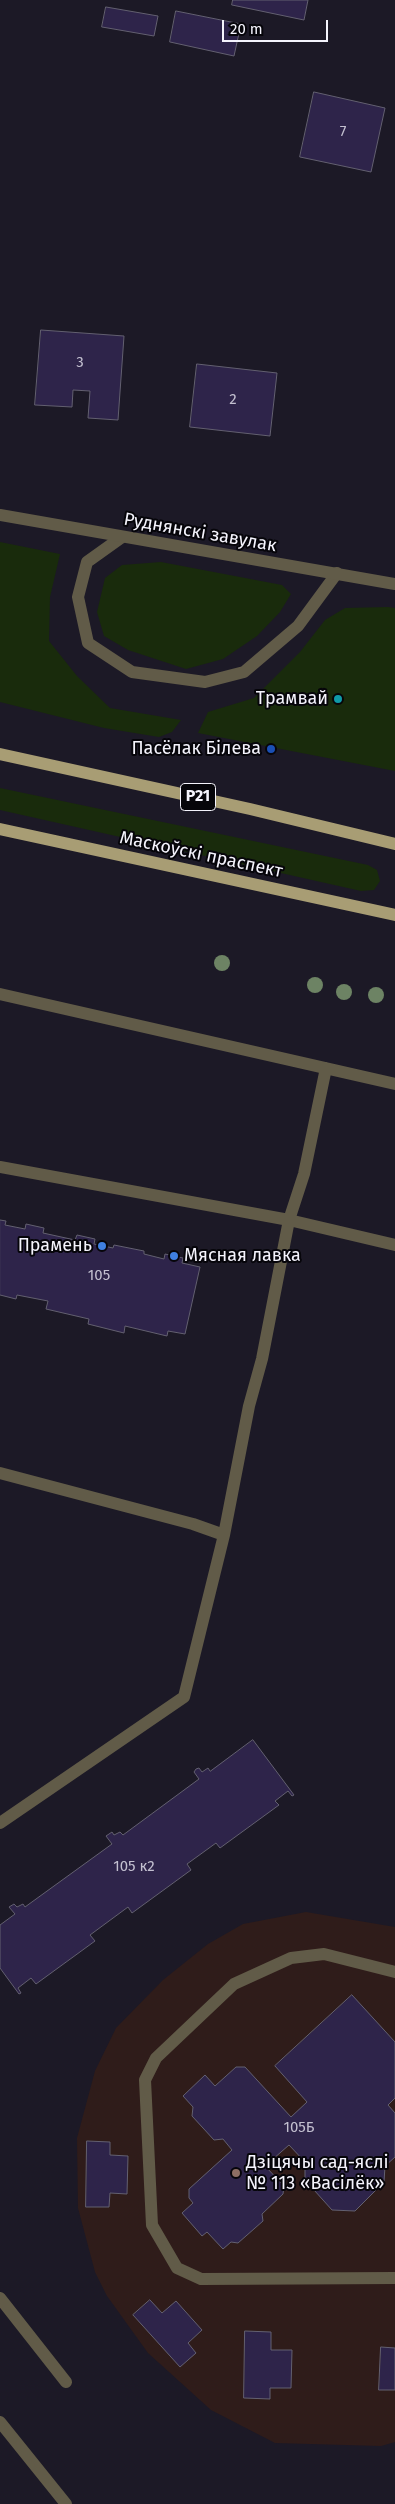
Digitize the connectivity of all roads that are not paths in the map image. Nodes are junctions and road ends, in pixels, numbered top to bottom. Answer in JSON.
{"nodes":[{"id":1,"x":0,"y":515,"type":"edge"},
{"id":2,"x":122,"y":537,"type":"junction"},
{"id":3,"x":337,"y":573,"type":"junction"},
{"id":4,"x":395,"y":584,"type":"edge"},
{"id":5,"x":0,"y":754,"type":"edge"},
{"id":6,"x":0,"y":829,"type":"edge"},
{"id":7,"x":395,"y":844,"type":"edge"},
{"id":8,"x":395,"y":915,"type":"edge"},
{"id":9,"x":0,"y":994,"type":"edge"},
{"id":10,"x":326,"y":1068,"type":"junction"},
{"id":11,"x":395,"y":1084,"type":"edge"},
{"id":12,"x":0,"y":1167,"type":"edge"},
{"id":13,"x":289,"y":1220,"type":"junction"},
{"id":14,"x":395,"y":1245,"type":"edge"},
{"id":15,"x":0,"y":1473,"type":"edge"},
{"id":16,"x":224,"y":1534,"type":"junction"},
{"id":17,"x":0,"y":1823,"type":"edge"},
{"id":18,"x":395,"y":1972,"type":"edge"},
{"id":19,"x":395,"y":2278,"type":"edge"},
{"id":20,"x":0,"y":2298,"type":"edge"},
{"id":21,"x":66,"y":2382,"type":"dead end"},
{"id":22,"x":0,"y":2422,"type":"edge"},
{"id":23,"x":66,"y":2504,"type":"edge"}],
"edges":[{"from":1,"to":2,"type":"street","name":"Руднянскі завулак"},
{"from":2,"to":3,"type":"street","name":"Руднянскі завулак"},
{"from":2,"to":3,"type":"street"},
{"from":3,"to":4,"type":"street","name":"Руднянскі завулак"},
{"from":5,"to":7,"type":"main road","number":"Р21"},
{"from":6,"to":8,"type":"main road","name":"Маскоўскі праспект"},
{"from":9,"to":10,"type":"street"},
{"from":10,"to":11,"type":"street"},
{"from":10,"to":13,"type":"street"},
{"from":12,"to":13,"type":"street"},
{"from":13,"to":14,"type":"street"},
{"from":13,"to":16,"type":"street"},
{"from":15,"to":16,"type":"street"},
{"from":16,"to":17,"type":"street"},
{"from":18,"to":19,"type":"street"},
{"from":20,"to":21,"type":"street"},
{"from":22,"to":23,"type":"street"}]}
